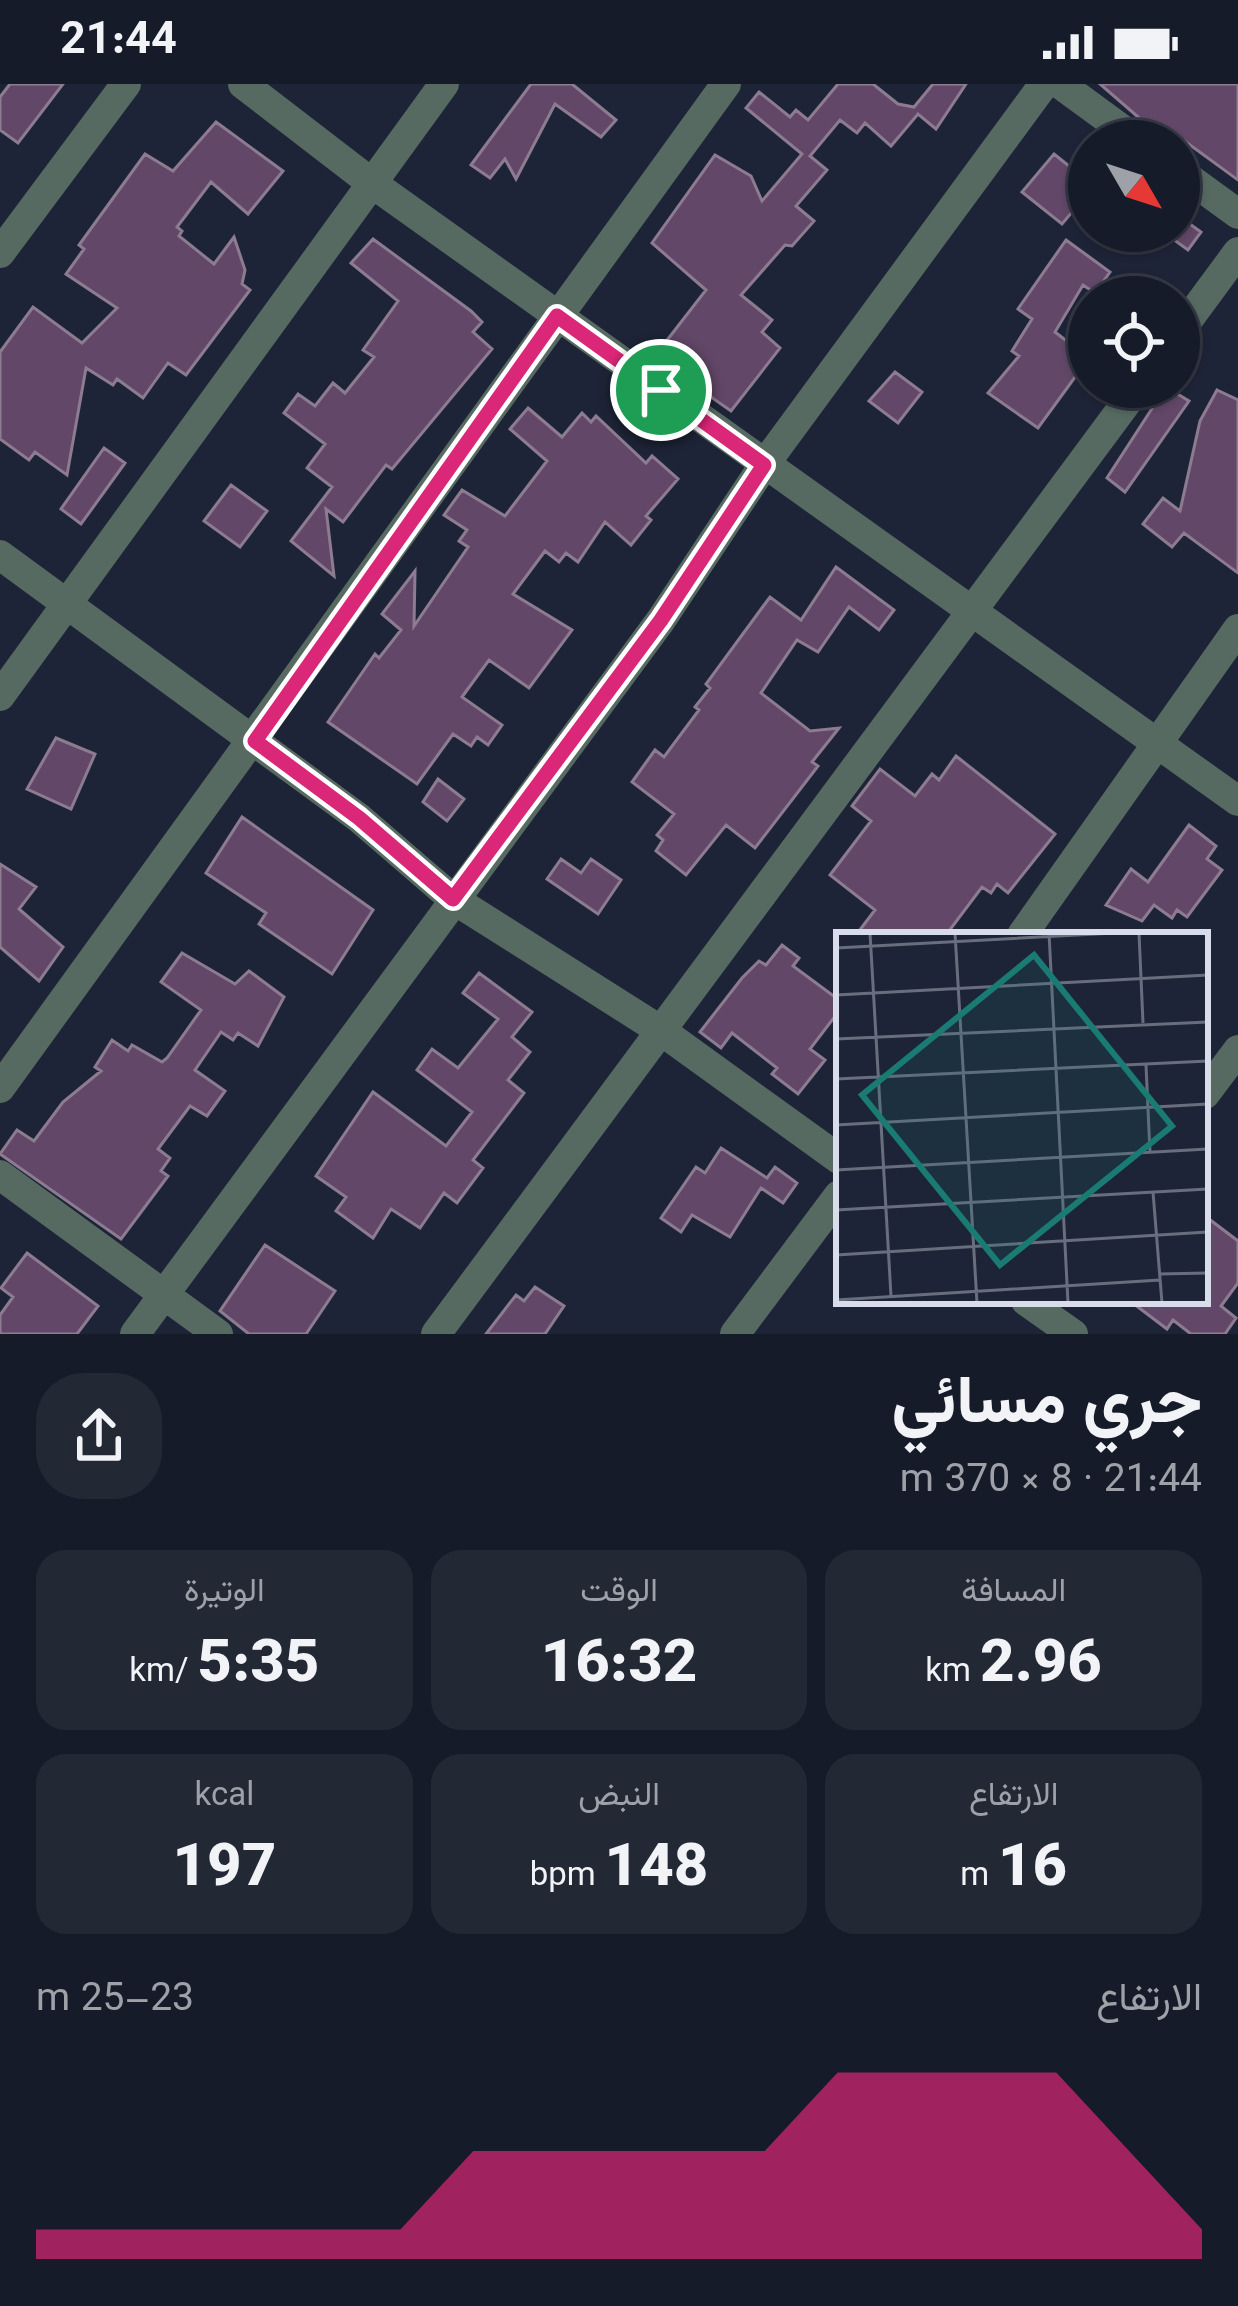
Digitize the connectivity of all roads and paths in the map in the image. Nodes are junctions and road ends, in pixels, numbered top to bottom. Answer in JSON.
{"nodes":[{"id":1,"x":125,"y":84,"type":"edge"},
{"id":2,"x":243,"y":84,"type":"edge"},
{"id":3,"x":444,"y":84,"type":"edge"},
{"id":4,"x":726,"y":84,"type":"edge"},
{"id":5,"x":1044,"y":84,"type":"edge"},
{"id":6,"x":1060,"y":84,"type":"edge"},
{"id":7,"x":1109,"y":120,"type":"edge"},
{"id":8,"x":369,"y":181,"type":"junction"},
{"id":9,"x":1200,"y":186,"type":"edge"},
{"id":10,"x":1238,"y":214,"type":"edge"},
{"id":11,"x":1238,"y":251,"type":"edge"},
{"id":12,"x":0,"y":253,"type":"edge"},
{"id":13,"x":1200,"y":303,"type":"edge"},
{"id":14,"x":557,"y":316,"type":"junction"},
{"id":15,"x":1123,"y":408,"type":"edge"},
{"id":16,"x":764,"y":465,"type":"junction"},
{"id":17,"x":0,"y":555,"type":"edge"},
{"id":18,"x":64,"y":604,"type":"junction"},
{"id":19,"x":975,"y":610,"type":"junction"},
{"id":20,"x":1238,"y":629,"type":"edge"},
{"id":21,"x":0,"y":696,"type":"edge"},
{"id":22,"x":255,"y":741,"type":"junction"},
{"id":23,"x":1156,"y":744,"type":"junction"},
{"id":24,"x":1238,"y":801,"type":"edge"},
{"id":25,"x":453,"y":899,"type":"junction"},
{"id":26,"x":1024,"y":932,"type":"edge"},
{"id":27,"x":663,"y":1033,"type":"junction"},
{"id":28,"x":1238,"y":1050,"type":"edge"},
{"id":29,"x":0,"y":1088,"type":"edge"},
{"id":30,"x":1208,"y":1090,"type":"edge"},
{"id":31,"x":836,"y":1157,"type":"edge"},
{"id":32,"x":0,"y":1174,"type":"edge"},
{"id":33,"x":836,"y":1199,"type":"edge"},
{"id":34,"x":163,"y":1294,"type":"junction"},
{"id":35,"x":1037,"y":1312,"type":"edge"},
{"id":36,"x":135,"y":1334,"type":"edge"},
{"id":37,"x":218,"y":1334,"type":"edge"},
{"id":38,"x":436,"y":1334,"type":"edge"},
{"id":39,"x":735,"y":1334,"type":"edge"},
{"id":40,"x":1073,"y":1334,"type":"edge"}],
"edges":[{"from":1,"to":12,"type":"street"},
{"from":2,"to":8,"type":"street"},
{"from":3,"to":8,"type":"street"},
{"from":4,"to":14,"type":"street"},
{"from":5,"to":16,"type":"street"},
{"from":6,"to":7,"type":"street"},
{"from":8,"to":14,"type":"street"},
{"from":8,"to":18,"type":"street"},
{"from":9,"to":10,"type":"street"},
{"from":11,"to":13,"type":"street"},
{"from":14,"to":16,"type":"street"},
{"from":14,"to":22,"type":"street"},
{"from":15,"to":19,"type":"street"},
{"from":16,"to":19,"type":"street"},
{"from":16,"to":25,"type":"street"},
{"from":17,"to":18,"type":"street"},
{"from":18,"to":21,"type":"street"},
{"from":18,"to":22,"type":"street"},
{"from":19,"to":23,"type":"street"},
{"from":19,"to":27,"type":"street"},
{"from":20,"to":23,"type":"street"},
{"from":22,"to":25,"type":"street"},
{"from":22,"to":29,"type":"street"},
{"from":23,"to":24,"type":"street"},
{"from":23,"to":26,"type":"street"},
{"from":25,"to":27,"type":"street"},
{"from":25,"to":34,"type":"street"},
{"from":27,"to":31,"type":"street"},
{"from":27,"to":38,"type":"street"},
{"from":28,"to":30,"type":"street"},
{"from":32,"to":34,"type":"street"},
{"from":33,"to":39,"type":"street"},
{"from":34,"to":36,"type":"street"},
{"from":34,"to":37,"type":"street"},
{"from":35,"to":40,"type":"street"}]}
